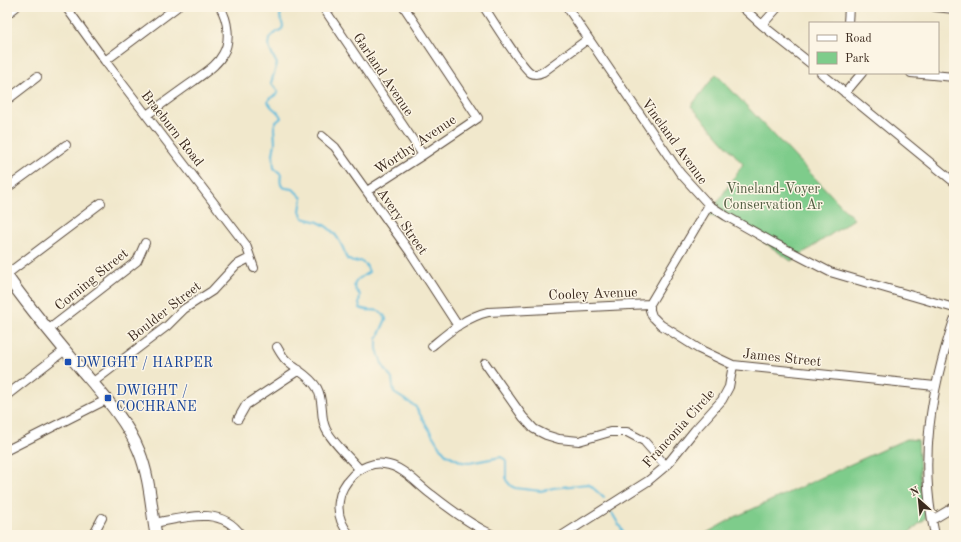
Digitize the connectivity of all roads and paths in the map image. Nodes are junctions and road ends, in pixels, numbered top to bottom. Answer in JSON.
{"nodes":[{"id":1,"x":16,"y":7,"type":"edge"},
{"id":2,"x":66,"y":7,"type":"edge"},
{"id":3,"x":177,"y":7,"type":"edge"},
{"id":4,"x":220,"y":7,"type":"edge"},
{"id":5,"x":323,"y":7,"type":"edge"},
{"id":6,"x":404,"y":7,"type":"edge"},
{"id":7,"x":484,"y":7,"type":"edge"},
{"id":8,"x":567,"y":7,"type":"edge"},
{"id":9,"x":742,"y":7,"type":"edge"},
{"id":10,"x":778,"y":7,"type":"edge"},
{"id":11,"x":849,"y":7,"type":"edge"},
{"id":12,"x":935,"y":7,"type":"edge"},
{"id":13,"x":954,"y":9,"type":"edge"},
{"id":14,"x":7,"y":14,"type":"edge"},
{"id":15,"x":848,"y":22,"type":"edge"},
{"id":16,"x":762,"y":25,"type":"junction"},
{"id":17,"x":588,"y":39,"type":"junction"},
{"id":18,"x":105,"y":61,"type":"junction"},
{"id":19,"x":809,"y":62,"type":"edge"},
{"id":20,"x":823,"y":74,"type":"edge"},
{"id":21,"x":861,"y":74,"type":"edge"},
{"id":22,"x":922,"y":74,"type":"edge"},
{"id":23,"x":37,"y":77,"type":"dead end"},
{"id":24,"x":954,"y":77,"type":"edge"},
{"id":25,"x":845,"y":93,"type":"junction"},
{"id":26,"x":7,"y":100,"type":"edge"},
{"id":27,"x":147,"y":115,"type":"junction"},
{"id":28,"x":322,"y":136,"type":"dead end"},
{"id":29,"x":66,"y":144,"type":"dead end"},
{"id":30,"x":423,"y":155,"type":"junction"},
{"id":31,"x":954,"y":182,"type":"edge"},
{"id":32,"x":7,"y":188,"type":"edge"},
{"id":33,"x":367,"y":191,"type":"junction"},
{"id":34,"x":101,"y":203,"type":"dead end"},
{"id":35,"x":709,"y":205,"type":"junction"},
{"id":36,"x":145,"y":243,"type":"dead end"},
{"id":37,"x":250,"y":258,"type":"junction"},
{"id":38,"x":254,"y":268,"type":"dead end"},
{"id":39,"x":7,"y":275,"type":"edge"},
{"id":40,"x":650,"y":304,"type":"junction"},
{"id":41,"x":954,"y":308,"type":"edge"},
{"id":42,"x":954,"y":320,"type":"edge"},
{"id":43,"x":458,"y":326,"type":"junction"},
{"id":44,"x":48,"y":330,"type":"junction"},
{"id":45,"x":432,"y":346,"type":"dead end"},
{"id":46,"x":277,"y":348,"type":"dead end"},
{"id":47,"x":65,"y":350,"type":"junction"},
{"id":48,"x":485,"y":363,"type":"dead end"},
{"id":49,"x":733,"y":365,"type":"junction"},
{"id":50,"x":299,"y":370,"type":"junction"},
{"id":51,"x":92,"y":383,"type":"junction"},
{"id":52,"x":935,"y":386,"type":"junction"},
{"id":53,"x":7,"y":395,"type":"edge"},
{"id":54,"x":106,"y":400,"type":"junction"},
{"id":55,"x":238,"y":419,"type":"dead end"},
{"id":56,"x":7,"y":450,"type":"edge"},
{"id":57,"x":666,"y":466,"type":"junction"},
{"id":58,"x":360,"y":470,"type":"junction"},
{"id":59,"x":954,"y":507,"type":"edge"},
{"id":60,"x":102,"y":518,"type":"dead end"},
{"id":61,"x":932,"y":520,"type":"junction"},
{"id":62,"x":154,"y":523,"type":"junction"},
{"id":63,"x":93,"y":535,"type":"edge"},
{"id":64,"x":156,"y":535,"type":"edge"},
{"id":65,"x":241,"y":535,"type":"edge"},
{"id":66,"x":350,"y":535,"type":"edge"},
{"id":67,"x":494,"y":535,"type":"edge"},
{"id":68,"x":563,"y":535,"type":"edge"},
{"id":69,"x":936,"y":535,"type":"edge"}],
"edges":[{"from":1,"to":14,"type":"street"},
{"from":2,"to":18,"type":"street","name":"Braeburn Road"},
{"from":3,"to":18,"type":"street"},
{"from":4,"to":27,"type":"street"},
{"from":5,"to":30,"type":"street","name":"Garland Avenue"},
{"from":6,"to":30,"type":"street","name":"Worthy Avenue"},
{"from":7,"to":17,"type":"street"},
{"from":8,"to":17,"type":"street","name":"Vineland Avenue"},
{"from":9,"to":16,"type":"street"},
{"from":10,"to":16,"type":"street"},
{"from":11,"to":15,"type":"street"},
{"from":12,"to":13,"type":"street"},
{"from":16,"to":19,"type":"street"},
{"from":17,"to":35,"type":"street","name":"Vineland Avenue"},
{"from":18,"to":27,"type":"street","name":"Braeburn Road"},
{"from":20,"to":25,"type":"street"},
{"from":21,"to":25,"type":"street"},
{"from":22,"to":24,"type":"street"},
{"from":23,"to":26,"type":"street"},
{"from":25,"to":31,"type":"street"},
{"from":27,"to":37,"type":"street","name":"Braeburn Road"},
{"from":28,"to":33,"type":"street","name":"Avery Street"},
{"from":29,"to":32,"type":"street"},
{"from":30,"to":33,"type":"street","name":"Worthy Avenue"},
{"from":33,"to":43,"type":"street","name":"Avery Street"},
{"from":34,"to":39,"type":"street"},
{"from":35,"to":40,"type":"street","name":"Cooley Avenue"},
{"from":35,"to":41,"type":"street","name":"Vineland Avenue"},
{"from":36,"to":44,"type":"street","name":"Corning Street"},
{"from":37,"to":38,"type":"street","name":"Braeburn Road"},
{"from":37,"to":51,"type":"street","name":"Boulder Street"},
{"from":39,"to":44,"type":"main road"},
{"from":40,"to":43,"type":"street","name":"Cooley Avenue"},
{"from":40,"to":49,"type":"street","name":"James Street"},
{"from":42,"to":52,"type":"street"},
{"from":43,"to":45,"type":"street","name":"Cooley Avenue"},
{"from":44,"to":47,"type":"main road"},
{"from":46,"to":50,"type":"street"},
{"from":47,"to":51,"type":"main road"},
{"from":47,"to":53,"type":"street"},
{"from":48,"to":57,"type":"street"},
{"from":49,"to":52,"type":"street","name":"James Street"},
{"from":49,"to":57,"type":"street","name":"Franconia Circle"},
{"from":50,"to":55,"type":"street"},
{"from":50,"to":58,"type":"street"},
{"from":51,"to":54,"type":"main road"},
{"from":52,"to":61,"type":"street"},
{"from":54,"to":56,"type":"street"},
{"from":54,"to":62,"type":"main road"},
{"from":57,"to":68,"type":"street","name":"Franconia Circle"},
{"from":58,"to":66,"type":"street"},
{"from":58,"to":67,"type":"street"},
{"from":59,"to":61,"type":"street"},
{"from":60,"to":63,"type":"street"},
{"from":61,"to":69,"type":"street"},
{"from":62,"to":64,"type":"main road"},
{"from":62,"to":65,"type":"street"}]}
